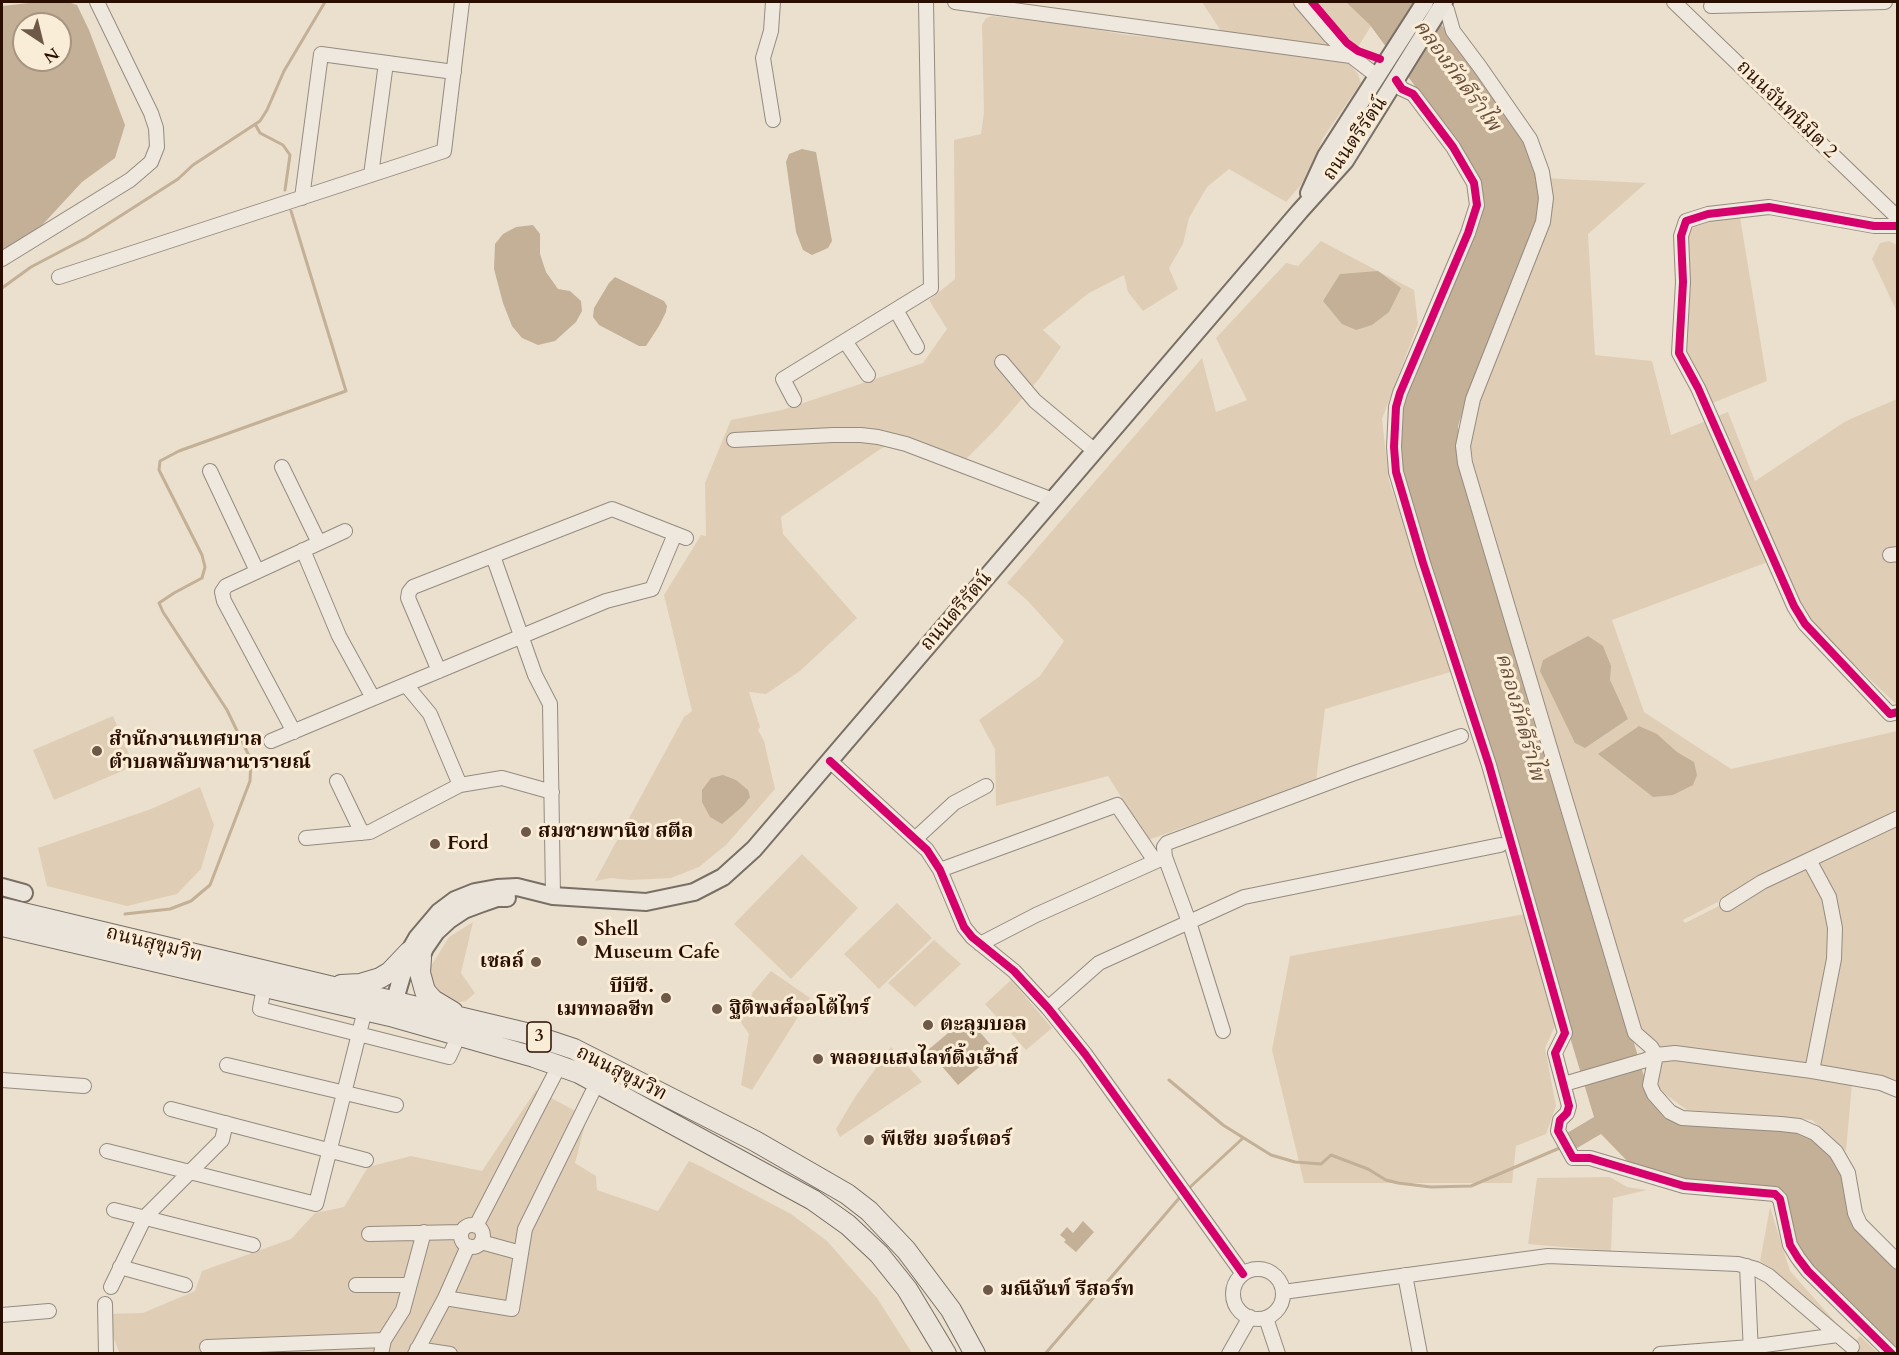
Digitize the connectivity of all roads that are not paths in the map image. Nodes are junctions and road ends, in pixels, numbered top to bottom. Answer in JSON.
{"nodes":[{"id":1,"x":97,"y":2,"type":"edge"},
{"id":2,"x":462,"y":2,"type":"edge"},
{"id":3,"x":773,"y":2,"type":"edge"},
{"id":4,"x":926,"y":2,"type":"edge"},
{"id":5,"x":955,"y":2,"type":"edge"},
{"id":6,"x":1301,"y":2,"type":"edge"},
{"id":7,"x":1425,"y":2,"type":"edge"},
{"id":8,"x":1674,"y":2,"type":"edge"},
{"id":9,"x":1885,"y":2,"type":"edge"},
{"id":10,"x":1828,"y":3,"type":"edge"},
{"id":11,"x":1443,"y":4,"type":"edge"},
{"id":12,"x":1713,"y":4,"type":"edge"},
{"id":13,"x":1695,"y":21,"type":"junction"},
{"id":14,"x":1351,"y":56,"type":"junction"},
{"id":15,"x":386,"y":63,"type":"junction"},
{"id":16,"x":1382,"y":70,"type":"junction"},
{"id":17,"x":454,"y":72,"type":"junction"},
{"id":18,"x":1396,"y":80,"type":"junction"},
{"id":19,"x":773,"y":120,"type":"dead end"},
{"id":20,"x":371,"y":175,"type":"junction"},
{"id":21,"x":302,"y":198,"type":"junction"},
{"id":22,"x":1300,"y":211,"type":"junction"},
{"id":23,"x":1898,"y":218,"type":"edge"},
{"id":24,"x":1898,"y":226,"type":"edge"},
{"id":25,"x":2,"y":259,"type":"edge"},
{"id":26,"x":59,"y":277,"type":"dead end"},
{"id":27,"x":896,"y":310,"type":"junction"},
{"id":28,"x":845,"y":341,"type":"junction"},
{"id":29,"x":917,"y":347,"type":"dead end"},
{"id":30,"x":1002,"y":362,"type":"dead end"},
{"id":31,"x":868,"y":375,"type":"dead end"},
{"id":32,"x":794,"y":400,"type":"dead end"},
{"id":33,"x":734,"y":440,"type":"dead end"},
{"id":34,"x":1095,"y":451,"type":"junction"},
{"id":35,"x":282,"y":466,"type":"dead end"},
{"id":36,"x":210,"y":471,"type":"dead end"},
{"id":37,"x":1053,"y":500,"type":"junction"},
{"id":38,"x":345,"y":531,"type":"dead end"},
{"id":39,"x":318,"y":543,"type":"junction"},
{"id":40,"x":303,"y":550,"type":"junction"},
{"id":41,"x":492,"y":556,"type":"junction"},
{"id":42,"x":257,"y":571,"type":"junction"},
{"id":43,"x":522,"y":636,"type":"junction"},
{"id":44,"x":439,"y":671,"type":"junction"},
{"id":45,"x":406,"y":685,"type":"junction"},
{"id":46,"x":373,"y":698,"type":"junction"},
{"id":47,"x":1898,"y":712,"type":"edge"},
{"id":48,"x":294,"y":732,"type":"junction"},
{"id":49,"x":1461,"y":736,"type":"dead end"},
{"id":50,"x":271,"y":741,"type":"dead end"},
{"id":51,"x":830,"y":761,"type":"junction"},
{"id":52,"x":337,"y":781,"type":"dead end"},
{"id":53,"x":460,"y":785,"type":"junction"},
{"id":54,"x":986,"y":786,"type":"dead end"},
{"id":55,"x":552,"y":792,"type":"junction"},
{"id":56,"x":1898,"y":818,"type":"edge"},
{"id":57,"x":362,"y":833,"type":"junction"},
{"id":58,"x":306,"y":838,"type":"dead end"},
{"id":59,"x":915,"y":839,"type":"junction"},
{"id":60,"x":1500,"y":845,"type":"dead end"},
{"id":61,"x":1160,"y":859,"type":"junction"},
{"id":62,"x":1809,"y":860,"type":"junction"},
{"id":63,"x":940,"y":870,"type":"junction"},
{"id":64,"x":2,"y":887,"type":"edge"},
{"id":65,"x":24,"y":893,"type":"dead end"},
{"id":66,"x":553,"y":896,"type":"junction"},
{"id":67,"x":1727,"y":904,"type":"dead end"},
{"id":68,"x":2,"y":909,"type":"edge"},
{"id":69,"x":1189,"y":922,"type":"junction"},
{"id":70,"x":2,"y":926,"type":"edge"},
{"id":71,"x":980,"y":944,"type":"junction"},
{"id":72,"x":415,"y":955,"type":"junction"},
{"id":73,"x":320,"y":985,"type":"junction"},
{"id":74,"x":264,"y":987,"type":"junction"},
{"id":75,"x":1048,"y":1008,"type":"junction"},
{"id":76,"x":365,"y":1010,"type":"junction"},
{"id":77,"x":398,"y":1011,"type":"junction"},
{"id":78,"x":464,"y":1028,"type":"junction"},
{"id":79,"x":1223,"y":1031,"type":"dead end"},
{"id":80,"x":359,"y":1034,"type":"junction"},
{"id":81,"x":1651,"y":1057,"type":"junction"},
{"id":82,"x":227,"y":1065,"type":"dead end"},
{"id":83,"x":559,"y":1066,"type":"junction"},
{"id":84,"x":1812,"y":1071,"type":"junction"},
{"id":85,"x":2,"y":1080,"type":"edge"},
{"id":86,"x":1569,"y":1082,"type":"junction"},
{"id":87,"x":597,"y":1083,"type":"junction"},
{"id":88,"x":84,"y":1086,"type":"dead end"},
{"id":89,"x":1898,"y":1090,"type":"edge"},
{"id":90,"x":344,"y":1094,"type":"junction"},
{"id":91,"x":396,"y":1105,"type":"dead end"},
{"id":92,"x":171,"y":1109,"type":"dead end"},
{"id":93,"x":704,"y":1117,"type":"junction"},
{"id":94,"x":226,"y":1123,"type":"junction"},
{"id":95,"x":696,"y":1137,"type":"junction"},
{"id":96,"x":330,"y":1150,"type":"junction"},
{"id":97,"x":107,"y":1151,"type":"dead end"},
{"id":98,"x":366,"y":1160,"type":"dead end"},
{"id":99,"x":190,"y":1172,"type":"junction"},
{"id":100,"x":114,"y":1210,"type":"dead end"},
{"id":101,"x":145,"y":1217,"type":"junction"},
{"id":102,"x":476,"y":1226,"type":"junction"},
{"id":103,"x":424,"y":1232,"type":"junction"},
{"id":104,"x":461,"y":1232,"type":"junction"},
{"id":105,"x":369,"y":1233,"type":"dead end"},
{"id":106,"x":474,"y":1244,"type":"junction"},
{"id":107,"x":253,"y":1245,"type":"dead end"},
{"id":108,"x":521,"y":1253,"type":"junction"},
{"id":109,"x":1898,"y":1262,"type":"edge"},
{"id":110,"x":1747,"y":1266,"type":"junction"},
{"id":111,"x":120,"y":1267,"type":"junction"},
{"id":112,"x":1243,"y":1274,"type":"junction"},
{"id":113,"x":1405,"y":1275,"type":"junction"},
{"id":114,"x":185,"y":1285,"type":"dead end"},
{"id":115,"x":356,"y":1285,"type":"dead end"},
{"id":116,"x":410,"y":1285,"type":"junction"},
{"id":117,"x":111,"y":1287,"type":"dead end"},
{"id":118,"x":1283,"y":1292,"type":"junction"},
{"id":119,"x":445,"y":1298,"type":"junction"},
{"id":120,"x":105,"y":1304,"type":"dead end"},
{"id":121,"x":49,"y":1311,"type":"dead end"},
{"id":122,"x":2,"y":1315,"type":"edge"},
{"id":123,"x":1250,"y":1317,"type":"junction"},
{"id":124,"x":1266,"y":1318,"type":"junction"},
{"id":125,"x":1838,"y":1335,"type":"junction"},
{"id":126,"x":207,"y":1347,"type":"dead end"},
{"id":127,"x":383,"y":1347,"type":"edge"},
{"id":128,"x":1852,"y":1347,"type":"dead end"},
{"id":129,"x":1750,"y":1350,"type":"edge"},
{"id":130,"x":416,"y":1351,"type":"edge"},
{"id":131,"x":106,"y":1353,"type":"edge"},
{"id":132,"x":450,"y":1353,"type":"edge"},
{"id":133,"x":946,"y":1353,"type":"edge"},
{"id":134,"x":975,"y":1353,"type":"edge"},
{"id":135,"x":1229,"y":1353,"type":"edge"},
{"id":136,"x":1278,"y":1353,"type":"edge"},
{"id":137,"x":1420,"y":1353,"type":"edge"},
{"id":138,"x":1660,"y":1353,"type":"edge"},
{"id":139,"x":1892,"y":1353,"type":"edge"}],
"edges":[{"from":1,"to":25,"type":"street"},
{"from":2,"to":17,"type":"street"},
{"from":3,"to":19,"type":"street"},
{"from":4,"to":27,"type":"street"},
{"from":5,"to":14,"type":"street"},
{"from":6,"to":14,"type":"street"},
{"from":7,"to":16,"type":"main road","name":"ถนนตรีรัตน์"},
{"from":8,"to":13,"type":"street","name":"ถนนจันทนิมิต 2"},
{"from":9,"to":10,"type":"street"},
{"from":10,"to":12,"type":"street"},
{"from":11,"to":18,"type":"main road","name":"ถนนตรีรัตน์"},
{"from":11,"to":81,"type":"street"},
{"from":12,"to":13,"type":"street"},
{"from":13,"to":23,"type":"street","name":"ถนนจันทนิมิต 2"},
{"from":14,"to":16,"type":"street"},
{"from":15,"to":17,"type":"street"},
{"from":15,"to":20,"type":"street"},
{"from":15,"to":21,"type":"street"},
{"from":16,"to":22,"type":"main road","name":"ถนนตรีรัตน์"},
{"from":17,"to":20,"type":"street"},
{"from":18,"to":22,"type":"main road","name":"ถนนตรีรัตน์"},
{"from":18,"to":86,"type":"street"},
{"from":20,"to":21,"type":"street"},
{"from":21,"to":26,"type":"street"},
{"from":22,"to":34,"type":"main road","name":"ถนนตรีรัตน์"},
{"from":24,"to":47,"type":"street"},
{"from":27,"to":28,"type":"street"},
{"from":27,"to":29,"type":"street"},
{"from":28,"to":31,"type":"street"},
{"from":28,"to":32,"type":"street"},
{"from":30,"to":34,"type":"street"},
{"from":33,"to":37,"type":"street"},
{"from":34,"to":37,"type":"main road","name":"ถนนตรีรัตน์"},
{"from":35,"to":39,"type":"street"},
{"from":36,"to":42,"type":"street"},
{"from":37,"to":51,"type":"main road","name":"ถนนตรีรัตน์"},
{"from":38,"to":39,"type":"street"},
{"from":39,"to":40,"type":"street"},
{"from":40,"to":42,"type":"street"},
{"from":40,"to":46,"type":"street"},
{"from":41,"to":43,"type":"street"},
{"from":41,"to":43,"type":"street"},
{"from":41,"to":44,"type":"street"},
{"from":42,"to":48,"type":"street"},
{"from":43,"to":44,"type":"street"},
{"from":43,"to":55,"type":"street"},
{"from":44,"to":45,"type":"street"},
{"from":45,"to":46,"type":"street"},
{"from":45,"to":53,"type":"street"},
{"from":46,"to":48,"type":"street"},
{"from":48,"to":50,"type":"street"},
{"from":49,"to":61,"type":"street"},
{"from":51,"to":59,"type":"street"},
{"from":51,"to":66,"type":"main road","name":"ถนนตรีรัตน์"},
{"from":52,"to":57,"type":"street"},
{"from":53,"to":55,"type":"street"},
{"from":53,"to":57,"type":"street"},
{"from":54,"to":59,"type":"street"},
{"from":55,"to":66,"type":"street"},
{"from":56,"to":62,"type":"street"},
{"from":57,"to":58,"type":"street"},
{"from":59,"to":63,"type":"street"},
{"from":60,"to":69,"type":"street"},
{"from":61,"to":63,"type":"street"},
{"from":61,"to":69,"type":"street"},
{"from":61,"to":71,"type":"street"},
{"from":62,"to":67,"type":"street"},
{"from":62,"to":84,"type":"street"},
{"from":63,"to":71,"type":"street"},
{"from":64,"to":65,"type":"main road"},
{"from":66,"to":72,"type":"main road","name":"ถนนตรีรัตน์"},
{"from":68,"to":73,"type":"highway","name":"ถนนสุขุมวิท","number":"3"},
{"from":69,"to":75,"type":"street"},
{"from":69,"to":79,"type":"street"},
{"from":70,"to":74,"type":"highway","name":"ถนนสุขุมวิท","number":"3"},
{"from":71,"to":75,"type":"street"},
{"from":72,"to":73,"type":"highway"},
{"from":72,"to":77,"type":"main road","name":"ถนนตรีรัตน์"},
{"from":72,"to":78,"type":"highway"},
{"from":73,"to":77,"type":"highway","name":"ถนนสุขุมวิท","number":"3"},
{"from":74,"to":76,"type":"highway","name":"ถนนสุขุมวิท","number":"3"},
{"from":74,"to":80,"type":"street"},
{"from":75,"to":112,"type":"street"},
{"from":76,"to":77,"type":"highway","name":"ถนนสุขุมวิท","number":"3"},
{"from":76,"to":80,"type":"street"},
{"from":77,"to":78,"type":"highway","name":"ถนนสุขุมวิท","number":"3"},
{"from":78,"to":80,"type":"street"},
{"from":78,"to":83,"type":"highway","name":"ถนนสุขุมวิท","number":"3"},
{"from":78,"to":93,"type":"highway","name":"ถนนสุขุมวิท","number":"3"},
{"from":80,"to":90,"type":"street"},
{"from":81,"to":84,"type":"street"},
{"from":81,"to":86,"type":"street"},
{"from":81,"to":109,"type":"street"},
{"from":82,"to":90,"type":"street"},
{"from":83,"to":87,"type":"highway","name":"ถนนสุขุมวิท","number":"3"},
{"from":83,"to":102,"type":"street"},
{"from":84,"to":89,"type":"street"},
{"from":85,"to":88,"type":"street"},
{"from":86,"to":139,"type":"street"},
{"from":87,"to":95,"type":"highway","name":"ถนนสุขุมวิท","number":"3"},
{"from":87,"to":108,"type":"street"},
{"from":90,"to":91,"type":"street"},
{"from":90,"to":96,"type":"street"},
{"from":92,"to":94,"type":"street"},
{"from":93,"to":95,"type":"highway"},
{"from":93,"to":134,"type":"highway","name":"ถนนสุขุมวิท","number":"3"},
{"from":94,"to":96,"type":"street"},
{"from":94,"to":99,"type":"street"},
{"from":95,"to":133,"type":"highway","name":"ถนนสุขุมวิท","number":"3"},
{"from":96,"to":98,"type":"street"},
{"from":96,"to":99,"type":"street"},
{"from":97,"to":99,"type":"street"},
{"from":99,"to":101,"type":"street"},
{"from":100,"to":101,"type":"street"},
{"from":101,"to":107,"type":"street"},
{"from":101,"to":111,"type":"street"},
{"from":102,"to":104,"type":"street"},
{"from":102,"to":106,"type":"street"},
{"from":103,"to":104,"type":"street"},
{"from":103,"to":105,"type":"street"},
{"from":103,"to":116,"type":"street"},
{"from":104,"to":106,"type":"street"},
{"from":106,"to":108,"type":"street"},
{"from":106,"to":119,"type":"street"},
{"from":108,"to":119,"type":"street"},
{"from":110,"to":113,"type":"street"},
{"from":110,"to":125,"type":"street"},
{"from":110,"to":129,"type":"street"},
{"from":111,"to":114,"type":"street"},
{"from":111,"to":117,"type":"street"},
{"from":112,"to":118,"type":"street"},
{"from":112,"to":123,"type":"street"},
{"from":113,"to":118,"type":"street"},
{"from":113,"to":137,"type":"street"},
{"from":115,"to":116,"type":"street"},
{"from":116,"to":127,"type":"street"},
{"from":118,"to":124,"type":"street"},
{"from":119,"to":130,"type":"street"},
{"from":120,"to":131,"type":"street"},
{"from":121,"to":122,"type":"street"},
{"from":123,"to":124,"type":"street"},
{"from":123,"to":135,"type":"street"},
{"from":124,"to":136,"type":"street"},
{"from":125,"to":128,"type":"street"},
{"from":125,"to":129,"type":"street"},
{"from":126,"to":127,"type":"street"},
{"from":129,"to":138,"type":"street"},
{"from":130,"to":132,"type":"street"}]}
